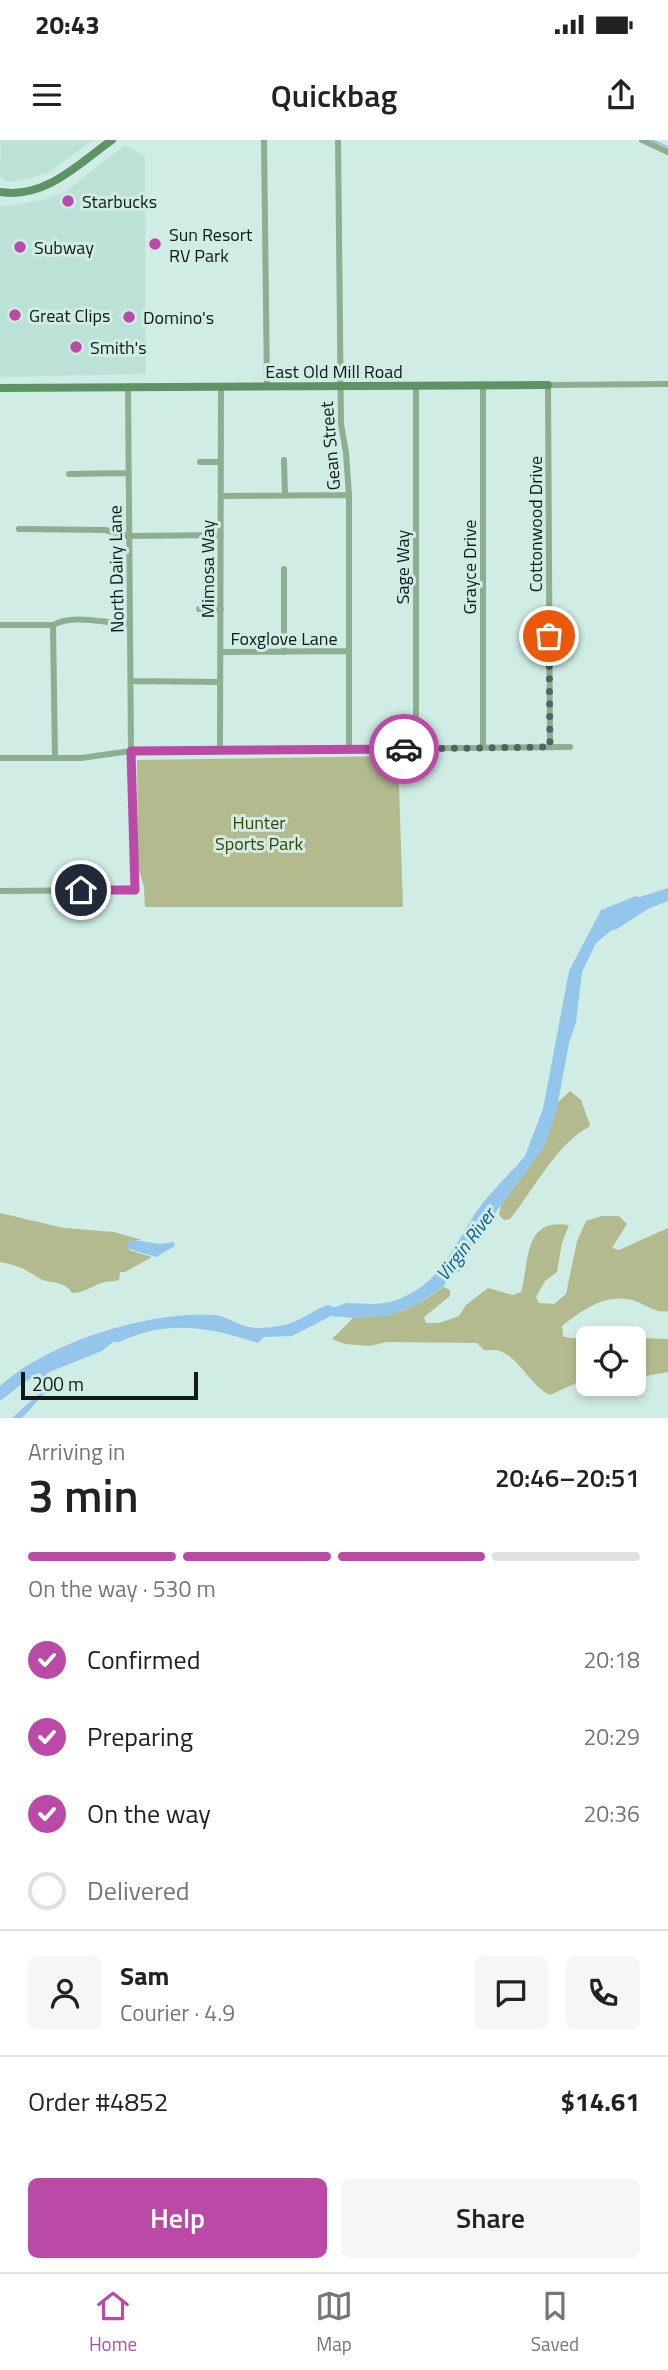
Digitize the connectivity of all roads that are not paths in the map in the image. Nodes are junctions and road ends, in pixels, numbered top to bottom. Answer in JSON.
{"nodes":[{"id":1,"x":112,"y":140,"type":"edge"},
{"id":2,"x":264,"y":140,"type":"edge"},
{"id":3,"x":338,"y":140,"type":"edge"},
{"id":4,"x":642,"y":140,"type":"edge"},
{"id":5,"x":668,"y":152,"type":"edge"},
{"id":6,"x":0,"y":192,"type":"edge"},
{"id":7,"x":668,"y":384,"type":"edge"},
{"id":8,"x":548,"y":385,"type":"junction"},
{"id":9,"x":340,"y":386,"type":"junction"},
{"id":10,"x":416,"y":386,"type":"junction"},
{"id":11,"x":483,"y":386,"type":"junction"},
{"id":12,"x":221,"y":387,"type":"junction"},
{"id":13,"x":267,"y":387,"type":"junction"},
{"id":14,"x":0,"y":388,"type":"edge"},
{"id":15,"x":128,"y":388,"type":"junction"},
{"id":16,"x":284,"y":460,"type":"dead end"},
{"id":17,"x":200,"y":462,"type":"dead end"},
{"id":18,"x":221,"y":462,"type":"junction"},
{"id":19,"x":129,"y":473,"type":"junction"},
{"id":20,"x":69,"y":474,"type":"dead end"},
{"id":21,"x":285,"y":495,"type":"junction"},
{"id":22,"x":349,"y":495,"type":"junction"},
{"id":23,"x":221,"y":496,"type":"junction"},
{"id":24,"x":19,"y":529,"type":"dead end"},
{"id":25,"x":221,"y":535,"type":"junction"},
{"id":26,"x":129,"y":536,"type":"junction"},
{"id":27,"x":284,"y":569,"type":"dead end"},
{"id":28,"x":199,"y":609,"type":"dead end"},
{"id":29,"x":220,"y":609,"type":"junction"},
{"id":30,"x":130,"y":624,"type":"junction"},
{"id":31,"x":0,"y":625,"type":"edge"},
{"id":32,"x":53,"y":625,"type":"junction"},
{"id":33,"x":349,"y":651,"type":"junction"},
{"id":34,"x":220,"y":652,"type":"junction"},
{"id":35,"x":285,"y":652,"type":"junction"},
{"id":36,"x":131,"y":681,"type":"junction"},
{"id":37,"x":220,"y":681,"type":"junction"},
{"id":38,"x":550,"y":747,"type":"junction"},
{"id":39,"x":570,"y":747,"type":"dead end"},
{"id":40,"x":483,"y":748,"type":"junction"},
{"id":41,"x":349,"y":749,"type":"junction"},
{"id":42,"x":416,"y":749,"type":"junction"},
{"id":43,"x":220,"y":750,"type":"junction"},
{"id":44,"x":131,"y":751,"type":"junction"},
{"id":45,"x":0,"y":758,"type":"edge"},
{"id":46,"x":55,"y":758,"type":"junction"},
{"id":47,"x":0,"y":891,"type":"edge"}],
"edges":[{"from":1,"to":6,"type":"street"},
{"from":2,"to":13,"type":"street"},
{"from":3,"to":9,"type":"street","name":"Gean Street"},
{"from":4,"to":5,"type":"street"},
{"from":7,"to":8,"type":"street","name":"East Old Mill Road"},
{"from":8,"to":11,"type":"street","name":"East Old Mill Road"},
{"from":8,"to":38,"type":"street","name":"Cottonwood Drive"},
{"from":9,"to":10,"type":"street","name":"East Old Mill Road"},
{"from":9,"to":13,"type":"street","name":"East Old Mill Road"},
{"from":9,"to":22,"type":"street","name":"Gean Street"},
{"from":10,"to":11,"type":"street","name":"East Old Mill Road"},
{"from":10,"to":42,"type":"street","name":"Sage Way"},
{"from":11,"to":40,"type":"street","name":"Grayce Drive"},
{"from":12,"to":13,"type":"street","name":"East Old Mill Road"},
{"from":12,"to":15,"type":"street","name":"East Old Mill Road"},
{"from":12,"to":18,"type":"street","name":"Mimosa Way"},
{"from":14,"to":15,"type":"street","name":"East Old Mill Road"},
{"from":15,"to":19,"type":"street","name":"North Dairy Lane"},
{"from":16,"to":21,"type":"street"},
{"from":17,"to":18,"type":"street"},
{"from":18,"to":23,"type":"street","name":"Mimosa Way"},
{"from":19,"to":20,"type":"street"},
{"from":19,"to":26,"type":"street","name":"North Dairy Lane"},
{"from":21,"to":22,"type":"street"},
{"from":21,"to":23,"type":"street"},
{"from":22,"to":33,"type":"street","name":"Gean Street"},
{"from":23,"to":25,"type":"street","name":"Mimosa Way"},
{"from":24,"to":26,"type":"street"},
{"from":25,"to":26,"type":"street"},
{"from":25,"to":29,"type":"street","name":"Mimosa Way"},
{"from":26,"to":30,"type":"street","name":"North Dairy Lane"},
{"from":27,"to":35,"type":"street"},
{"from":28,"to":29,"type":"street"},
{"from":29,"to":34,"type":"street","name":"Mimosa Way"},
{"from":30,"to":32,"type":"street"},
{"from":30,"to":36,"type":"street","name":"North Dairy Lane"},
{"from":31,"to":32,"type":"street"},
{"from":32,"to":46,"type":"street"},
{"from":33,"to":35,"type":"street","name":"Foxglove Lane"},
{"from":33,"to":41,"type":"street","name":"Gean Street"},
{"from":34,"to":35,"type":"street","name":"Foxglove Lane"},
{"from":34,"to":37,"type":"street","name":"Mimosa Way"},
{"from":36,"to":37,"type":"street"},
{"from":36,"to":44,"type":"street","name":"North Dairy Lane"},
{"from":37,"to":43,"type":"street","name":"Mimosa Way"},
{"from":38,"to":39,"type":"street"},
{"from":38,"to":40,"type":"street"},
{"from":40,"to":42,"type":"street"},
{"from":41,"to":42,"type":"street"},
{"from":41,"to":43,"type":"street"},
{"from":43,"to":44,"type":"street"},
{"from":44,"to":46,"type":"street"},
{"from":44,"to":47,"type":"street","name":"North Dairy Lane"},
{"from":45,"to":46,"type":"street"}]}
